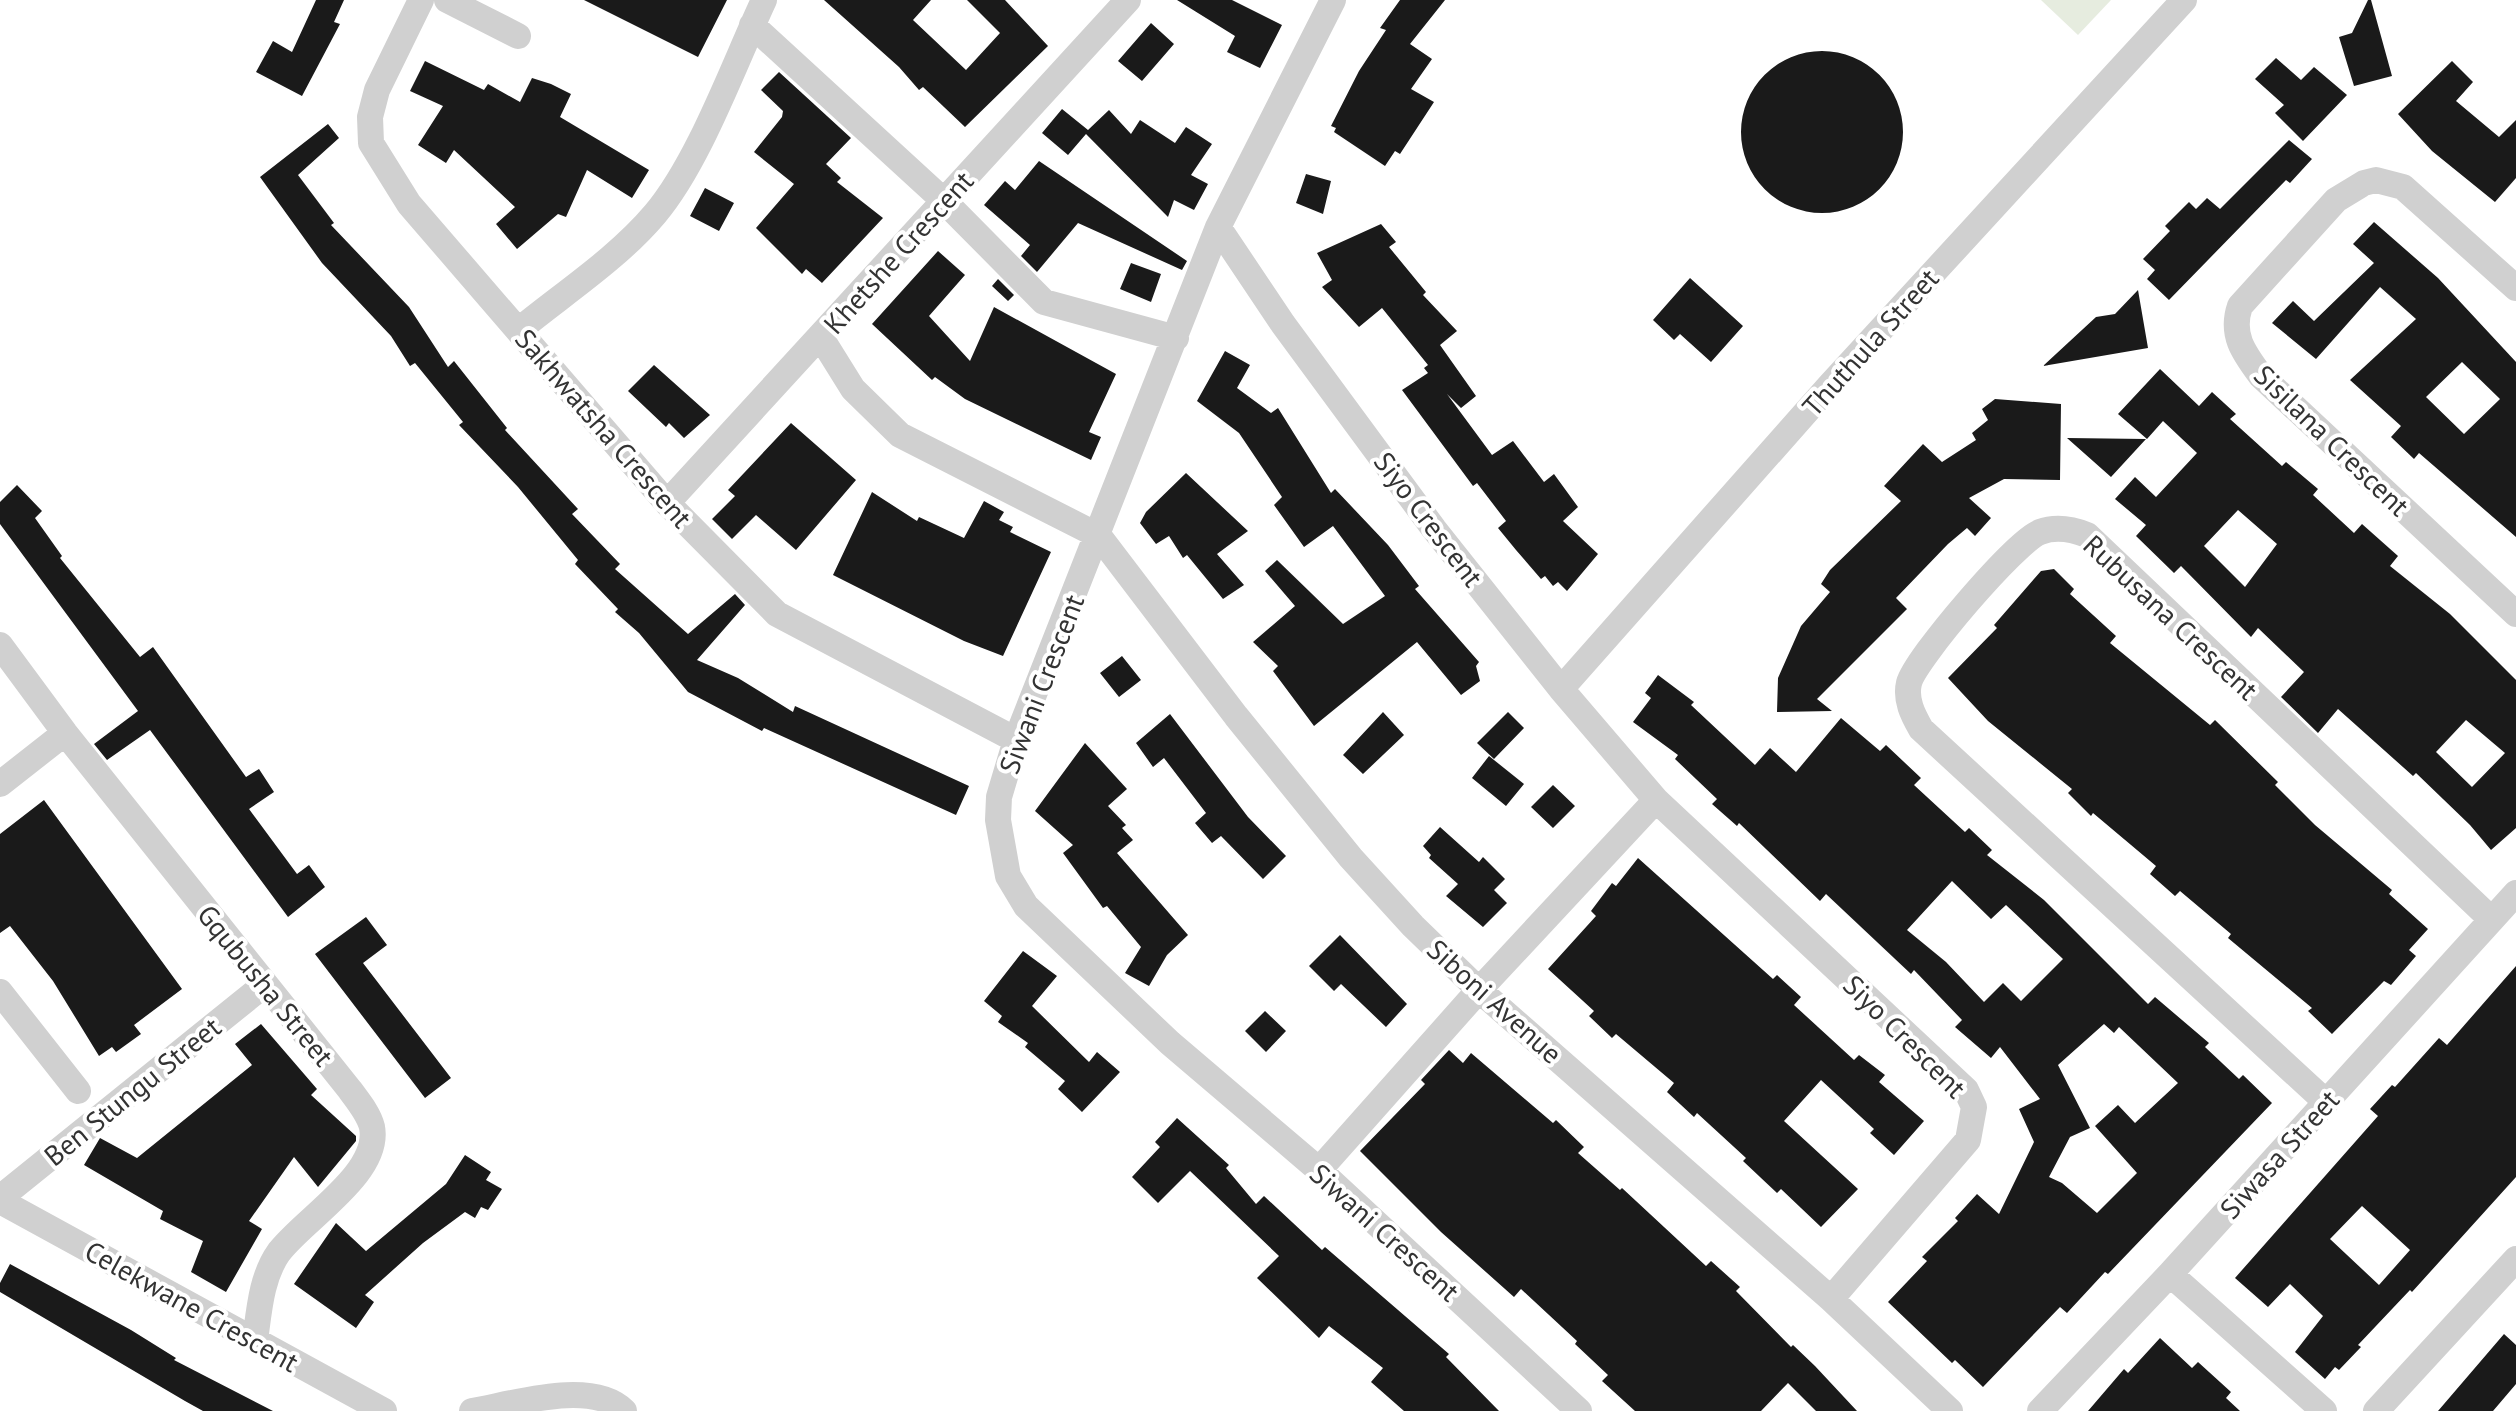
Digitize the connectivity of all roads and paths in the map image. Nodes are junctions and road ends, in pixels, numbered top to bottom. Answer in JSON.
{"nodes":[{"id":1,"x":421,"y":0,"type":"edge"},
{"id":2,"x":447,"y":0,"type":"edge"},
{"id":3,"x":764,"y":0,"type":"edge"},
{"id":4,"x":1128,"y":0,"type":"edge"},
{"id":5,"x":1333,"y":0,"type":"edge"},
{"id":6,"x":2184,"y":0,"type":"edge"},
{"id":7,"x":752,"y":25,"type":"junction"},
{"id":8,"x":518,"y":36,"type":"dead end"},
{"id":9,"x":944,"y":201,"type":"junction"},
{"id":10,"x":1218,"y":227,"type":"junction"},
{"id":11,"x":2516,"y":288,"type":"edge"},
{"id":12,"x":519,"y":330,"type":"junction"},
{"id":13,"x":820,"y":336,"type":"junction"},
{"id":14,"x":1176,"y":338,"type":"junction"},
{"id":15,"x":667,"y":503,"type":"junction"},
{"id":16,"x":1099,"y":536,"type":"junction"},
{"id":17,"x":2516,"y":614,"type":"edge"},
{"id":18,"x":0,"y":645,"type":"edge"},
{"id":19,"x":1561,"y":689,"type":"junction"},
{"id":20,"x":65,"y":733,"type":"junction"},
{"id":21,"x":1016,"y":740,"type":"junction"},
{"id":22,"x":0,"y":784,"type":"edge"},
{"id":23,"x":1656,"y":800,"type":"junction"},
{"id":24,"x":2516,"y":893,"type":"edge"},
{"id":25,"x":2491,"y":919,"type":"junction"},
{"id":26,"x":264,"y":985,"type":"junction"},
{"id":27,"x":1479,"y":990,"type":"junction"},
{"id":28,"x":0,"y":992,"type":"edge"},
{"id":29,"x":78,"y":1091,"type":"dead end"},
{"id":30,"x":2326,"y":1102,"type":"junction"},
{"id":31,"x":1319,"y":1170,"type":"junction"},
{"id":32,"x":0,"y":1199,"type":"edge"},
{"id":33,"x":2516,"y":1259,"type":"edge"},
{"id":34,"x":2170,"y":1274,"type":"junction"},
{"id":35,"x":1831,"y":1299,"type":"junction"},
{"id":36,"x":255,"y":1341,"type":"junction"},
{"id":37,"x":384,"y":1411,"type":"edge"},
{"id":38,"x":472,"y":1411,"type":"edge"},
{"id":39,"x":624,"y":1411,"type":"edge"},
{"id":40,"x":1579,"y":1411,"type":"edge"},
{"id":41,"x":1950,"y":1411,"type":"edge"},
{"id":42,"x":2040,"y":1411,"type":"edge"},
{"id":43,"x":2324,"y":1411,"type":"edge"},
{"id":44,"x":2376,"y":1411,"type":"edge"}],
"edges":[{"from":1,"to":12,"type":"street","name":"Sakhwatsha Crescent"},
{"from":2,"to":8,"type":"street"},
{"from":3,"to":7,"type":"street"},
{"from":4,"to":9,"type":"street","name":"Khetshe Crescent"},
{"from":5,"to":10,"type":"street","name":"Siwani Crescent"},
{"from":6,"to":19,"type":"street","name":"Thuthula Street"},
{"from":7,"to":9,"type":"street"},
{"from":7,"to":12,"type":"street"},
{"from":9,"to":13,"type":"street","name":"Khetshe Crescent"},
{"from":9,"to":14,"type":"street"},
{"from":10,"to":14,"type":"street","name":"Siwani Crescent"},
{"from":10,"to":19,"type":"street","name":"Siyo Crescent"},
{"from":11,"to":17,"type":"street","name":"Sisilana Crescent"},
{"from":12,"to":15,"type":"street","name":"Sakhwatsha Crescent"},
{"from":13,"to":15,"type":"street","name":"Khetshe Crescent"},
{"from":13,"to":16,"type":"street"},
{"from":14,"to":16,"type":"street","name":"Siwani Crescent"},
{"from":15,"to":21,"type":"street","name":"Sakhwatsha Crescent"},
{"from":16,"to":21,"type":"street","name":"Siwani Crescent"},
{"from":16,"to":27,"type":"street","name":"Siboni Avenue"},
{"from":18,"to":20,"type":"street","name":"Gqubusha Street"},
{"from":19,"to":23,"type":"street","name":"Siyo Crescent"},
{"from":20,"to":22,"type":"street"},
{"from":20,"to":26,"type":"street","name":"Gqubusha Street"},
{"from":21,"to":31,"type":"street","name":"Siwani Crescent"},
{"from":23,"to":27,"type":"street"},
{"from":23,"to":35,"type":"street","name":"Siyo Crescent"},
{"from":24,"to":25,"type":"street","name":"Siwasa Street"},
{"from":25,"to":30,"type":"street","name":"Siwasa Street"},
{"from":25,"to":30,"type":"street","name":"Rubusana Crescent"},
{"from":26,"to":32,"type":"street","name":"Ben Stungu Street"},
{"from":26,"to":36,"type":"street","name":"Gqubusha Street"},
{"from":27,"to":31,"type":"street"},
{"from":27,"to":35,"type":"street","name":"Siboni Avenue"},
{"from":28,"to":29,"type":"street"},
{"from":30,"to":34,"type":"street","name":"Siwasa Street"},
{"from":31,"to":40,"type":"street","name":"Siwani Crescent"},
{"from":32,"to":36,"type":"street","name":"Celekwane Crescent"},
{"from":33,"to":44,"type":"street"},
{"from":34,"to":42,"type":"street","name":"Siwasa Street"},
{"from":34,"to":43,"type":"street"},
{"from":35,"to":41,"type":"street","name":"Siboni Avenue"},
{"from":36,"to":37,"type":"street","name":"Celekwane Crescent"},
{"from":38,"to":39,"type":"street"}]}
